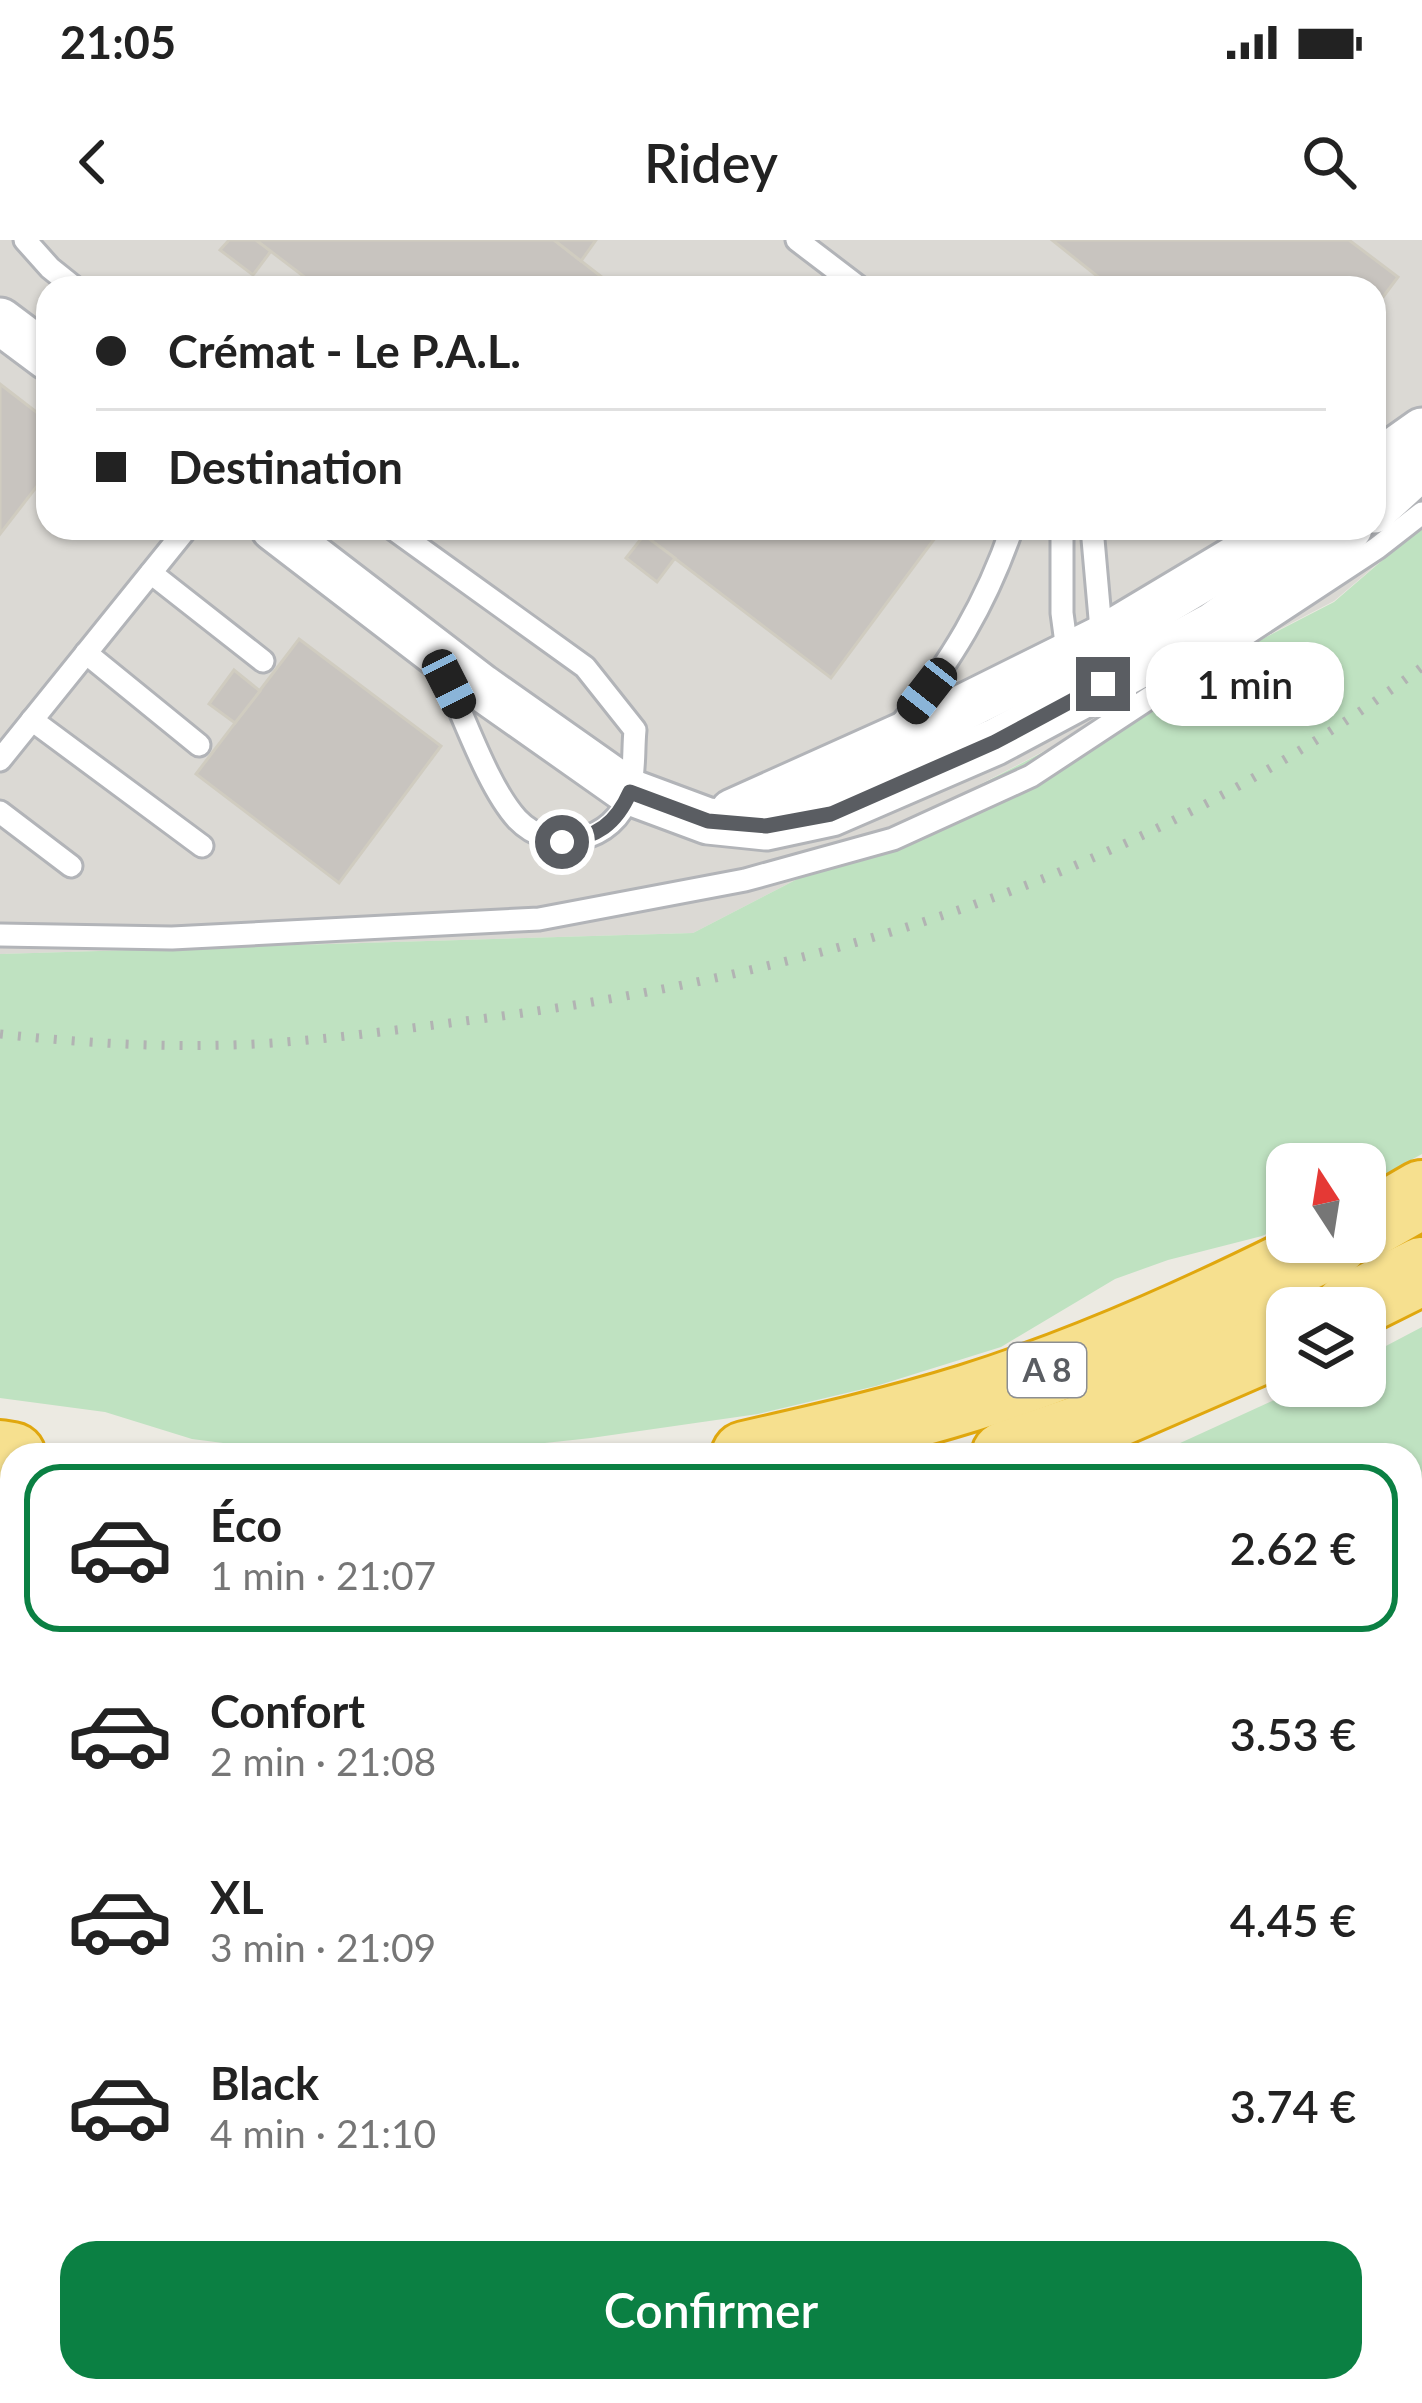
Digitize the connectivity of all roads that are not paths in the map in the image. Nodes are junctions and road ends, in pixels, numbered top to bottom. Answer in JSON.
{"nodes":[{"id":1,"x":25,"y":240,"type":"edge"},
{"id":2,"x":797,"y":240,"type":"edge"},
{"id":3,"x":60,"y":276,"type":"edge"},
{"id":4,"x":844,"y":276,"type":"edge"},
{"id":5,"x":0,"y":321,"type":"edge"},
{"id":6,"x":36,"y":348,"type":"edge"},
{"id":7,"x":1422,"y":430,"type":"edge"},
{"id":8,"x":1386,"y":456,"type":"edge"},
{"id":9,"x":1422,"y":466,"type":"edge"},
{"id":10,"x":1386,"y":499,"type":"edge"},
{"id":11,"x":1422,"y":513,"type":"edge"},
{"id":12,"x":177,"y":540,"type":"edge"},
{"id":13,"x":290,"y":540,"type":"edge"},
{"id":14,"x":409,"y":540,"type":"edge"},
{"id":15,"x":1008,"y":540,"type":"edge"},
{"id":16,"x":1064,"y":540,"type":"edge"},
{"id":17,"x":1092,"y":540,"type":"edge"},
{"id":18,"x":1270,"y":540,"type":"edge"},
{"id":19,"x":1332,"y":540,"type":"edge"},
{"id":20,"x":151,"y":573,"type":"junction"},
{"id":21,"x":430,"y":648,"type":"junction"},
{"id":22,"x":86,"y":653,"type":"junction"},
{"id":23,"x":262,"y":661,"type":"dead end"},
{"id":24,"x":1087,"y":671,"type":"junction"},
{"id":25,"x":32,"y":720,"type":"junction"},
{"id":26,"x":199,"y":745,"type":"dead end"},
{"id":27,"x":884,"y":746,"type":"junction"},
{"id":28,"x":0,"y":760,"type":"edge"},
{"id":29,"x":630,"y":792,"type":"junction"},
{"id":30,"x":0,"y":812,"type":"edge"},
{"id":31,"x":708,"y":821,"type":"junction"},
{"id":32,"x":202,"y":845,"type":"dead end"},
{"id":33,"x":71,"y":866,"type":"dead end"},
{"id":34,"x":0,"y":934,"type":"edge"},
{"id":35,"x":1422,"y":1194,"type":"edge"},
{"id":36,"x":1386,"y":1215,"type":"edge"},
{"id":37,"x":1292,"y":1263,"type":"edge"},
{"id":38,"x":1422,"y":1271,"type":"edge"},
{"id":39,"x":1386,"y":1289,"type":"edge"},
{"id":40,"x":1266,"y":1348,"type":"edge"},
{"id":41,"x":799,"y":1443,"type":"edge"},
{"id":42,"x":1038,"y":1443,"type":"edge"}],
"edges":[{"from":1,"to":3,"type":"lane"},
{"from":2,"to":4,"type":"lane"},
{"from":5,"to":6,"type":"street"},
{"from":7,"to":8,"type":"street"},
{"from":9,"to":10,"type":"street"},
{"from":11,"to":34,"type":"lane"},
{"from":12,"to":20,"type":"lane"},
{"from":13,"to":21,"type":"street"},
{"from":14,"to":29,"type":"lane"},
{"from":15,"to":27,"type":"lane"},
{"from":16,"to":24,"type":"lane"},
{"from":17,"to":24,"type":"lane"},
{"from":18,"to":24,"type":"street"},
{"from":19,"to":24,"type":"street"},
{"from":20,"to":22,"type":"lane"},
{"from":20,"to":23,"type":"lane"},
{"from":21,"to":29,"type":"street"},
{"from":21,"to":29,"type":"lane"},
{"from":22,"to":25,"type":"lane"},
{"from":22,"to":26,"type":"lane"},
{"from":24,"to":27,"type":"street"},
{"from":24,"to":31,"type":"street"},
{"from":25,"to":28,"type":"lane"},
{"from":25,"to":32,"type":"lane"},
{"from":27,"to":31,"type":"street"},
{"from":29,"to":31,"type":"street"},
{"from":30,"to":33,"type":"lane"},
{"from":35,"to":36,"type":"highway"},
{"from":37,"to":41,"type":"highway","number":"A 8"},
{"from":38,"to":39,"type":"highway"},
{"from":40,"to":42,"type":"highway","number":"A 8"}]}
